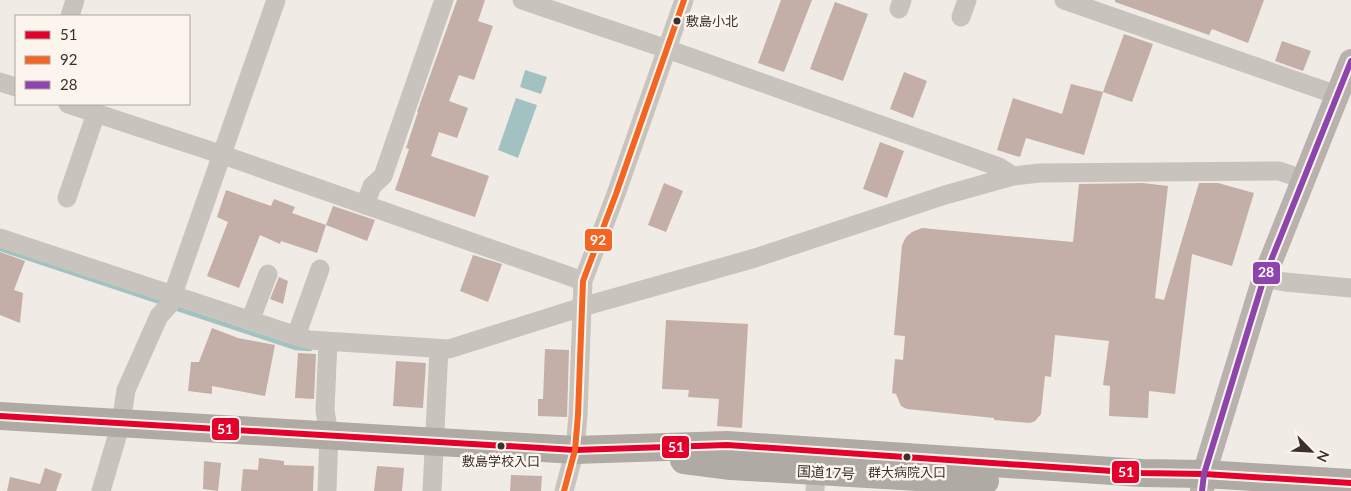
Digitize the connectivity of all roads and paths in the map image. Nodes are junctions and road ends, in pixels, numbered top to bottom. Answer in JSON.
{"nodes":[{"id":1,"x":75,"y":0,"type":"edge"},
{"id":2,"x":276,"y":0,"type":"edge"},
{"id":3,"x":444,"y":0,"type":"edge"},
{"id":4,"x":522,"y":0,"type":"edge"},
{"id":5,"x":684,"y":0,"type":"edge"},
{"id":6,"x":1064,"y":0,"type":"edge"},
{"id":7,"x":70,"y":15,"type":"edge"},
{"id":8,"x":667,"y":49,"type":"junction"},
{"id":9,"x":1351,"y":61,"type":"edge"},
{"id":10,"x":0,"y":82,"type":"edge"},
{"id":11,"x":15,"y":87,"type":"edge"},
{"id":12,"x":1337,"y":95,"type":"junction"},
{"id":13,"x":71,"y":105,"type":"edge"},
{"id":14,"x":96,"y":113,"type":"junction"},
{"id":15,"x":223,"y":155,"type":"junction"},
{"id":16,"x":1013,"y":176,"type":"junction"},
{"id":17,"x":1303,"y":179,"type":"junction"},
{"id":18,"x":67,"y":198,"type":"dead end"},
{"id":19,"x":366,"y":204,"type":"junction"},
{"id":20,"x":0,"y":238,"type":"edge"},
{"id":21,"x":320,"y":269,"type":"dead end"},
{"id":22,"x":268,"y":274,"type":"dead end"},
{"id":23,"x":1264,"y":278,"type":"junction"},
{"id":24,"x":583,"y":281,"type":"junction"},
{"id":25,"x":1351,"y":288,"type":"edge"},
{"id":26,"x":173,"y":294,"type":"junction"},
{"id":27,"x":582,"y":306,"type":"junction"},
{"id":28,"x":250,"y":321,"type":"junction"},
{"id":29,"x":296,"y":336,"type":"junction"},
{"id":30,"x":328,"y":342,"type":"junction"},
{"id":31,"x":439,"y":349,"type":"junction"},
{"id":32,"x":0,"y":416,"type":"edge"},
{"id":33,"x":121,"y":423,"type":"junction"},
{"id":34,"x":329,"y":435,"type":"junction"},
{"id":35,"x":434,"y":440,"type":"junction"},
{"id":36,"x":586,"y":450,"type":"junction"},
{"id":37,"x":815,"y":481,"type":"edge"},
{"id":38,"x":1203,"y":482,"type":"edge"},
{"id":39,"x":1351,"y":483,"type":"edge"},
{"id":40,"x":989,"y":486,"type":"edge"},
{"id":41,"x":101,"y":491,"type":"edge"},
{"id":42,"x":327,"y":491,"type":"edge"},
{"id":43,"x":432,"y":491,"type":"edge"},
{"id":44,"x":564,"y":491,"type":"edge"},
{"id":45,"x":1145,"y":491,"type":"edge"}],
"edges":[{"from":1,"to":7,"type":"street"},
{"from":2,"to":15,"type":"street"},
{"from":3,"to":19,"type":"street"},
{"from":4,"to":8,"type":"street"},
{"from":5,"to":8,"type":"street"},
{"from":6,"to":12,"type":"street"},
{"from":8,"to":16,"type":"street"},
{"from":8,"to":24,"type":"street"},
{"from":9,"to":12,"type":"main road"},
{"from":10,"to":11,"type":"street"},
{"from":12,"to":17,"type":"main road"},
{"from":13,"to":14,"type":"street"},
{"from":14,"to":15,"type":"street"},
{"from":14,"to":18,"type":"street"},
{"from":15,"to":19,"type":"street"},
{"from":15,"to":26,"type":"street"},
{"from":16,"to":17,"type":"street"},
{"from":16,"to":27,"type":"street"},
{"from":17,"to":23,"type":"main road"},
{"from":19,"to":24,"type":"street"},
{"from":20,"to":26,"type":"street"},
{"from":21,"to":29,"type":"street"},
{"from":22,"to":28,"type":"street"},
{"from":23,"to":25,"type":"street"},
{"from":23,"to":38,"type":"main road"},
{"from":24,"to":27,"type":"street"},
{"from":26,"to":28,"type":"street"},
{"from":26,"to":33,"type":"street"},
{"from":27,"to":31,"type":"street"},
{"from":27,"to":36,"type":"street"},
{"from":28,"to":29,"type":"street"},
{"from":29,"to":30,"type":"street"},
{"from":30,"to":31,"type":"street"},
{"from":30,"to":34,"type":"street"},
{"from":31,"to":35,"type":"street"},
{"from":32,"to":33,"type":"highway","name":"国道17号"},
{"from":33,"to":34,"type":"highway","name":"国道17号"},
{"from":33,"to":41,"type":"street"},
{"from":34,"to":35,"type":"highway","name":"国道17号"},
{"from":34,"to":42,"type":"street"},
{"from":35,"to":36,"type":"highway","name":"国道17号"},
{"from":35,"to":43,"type":"street"},
{"from":36,"to":37,"type":"highway","name":"国道17号"},
{"from":36,"to":38,"type":"highway","name":"国道17号"},
{"from":36,"to":44,"type":"street"},
{"from":37,"to":40,"type":"highway","name":"国道17号"},
{"from":38,"to":39,"type":"highway","name":"国道17号"},
{"from":40,"to":45,"type":"highway","name":"国道17号"}]}
